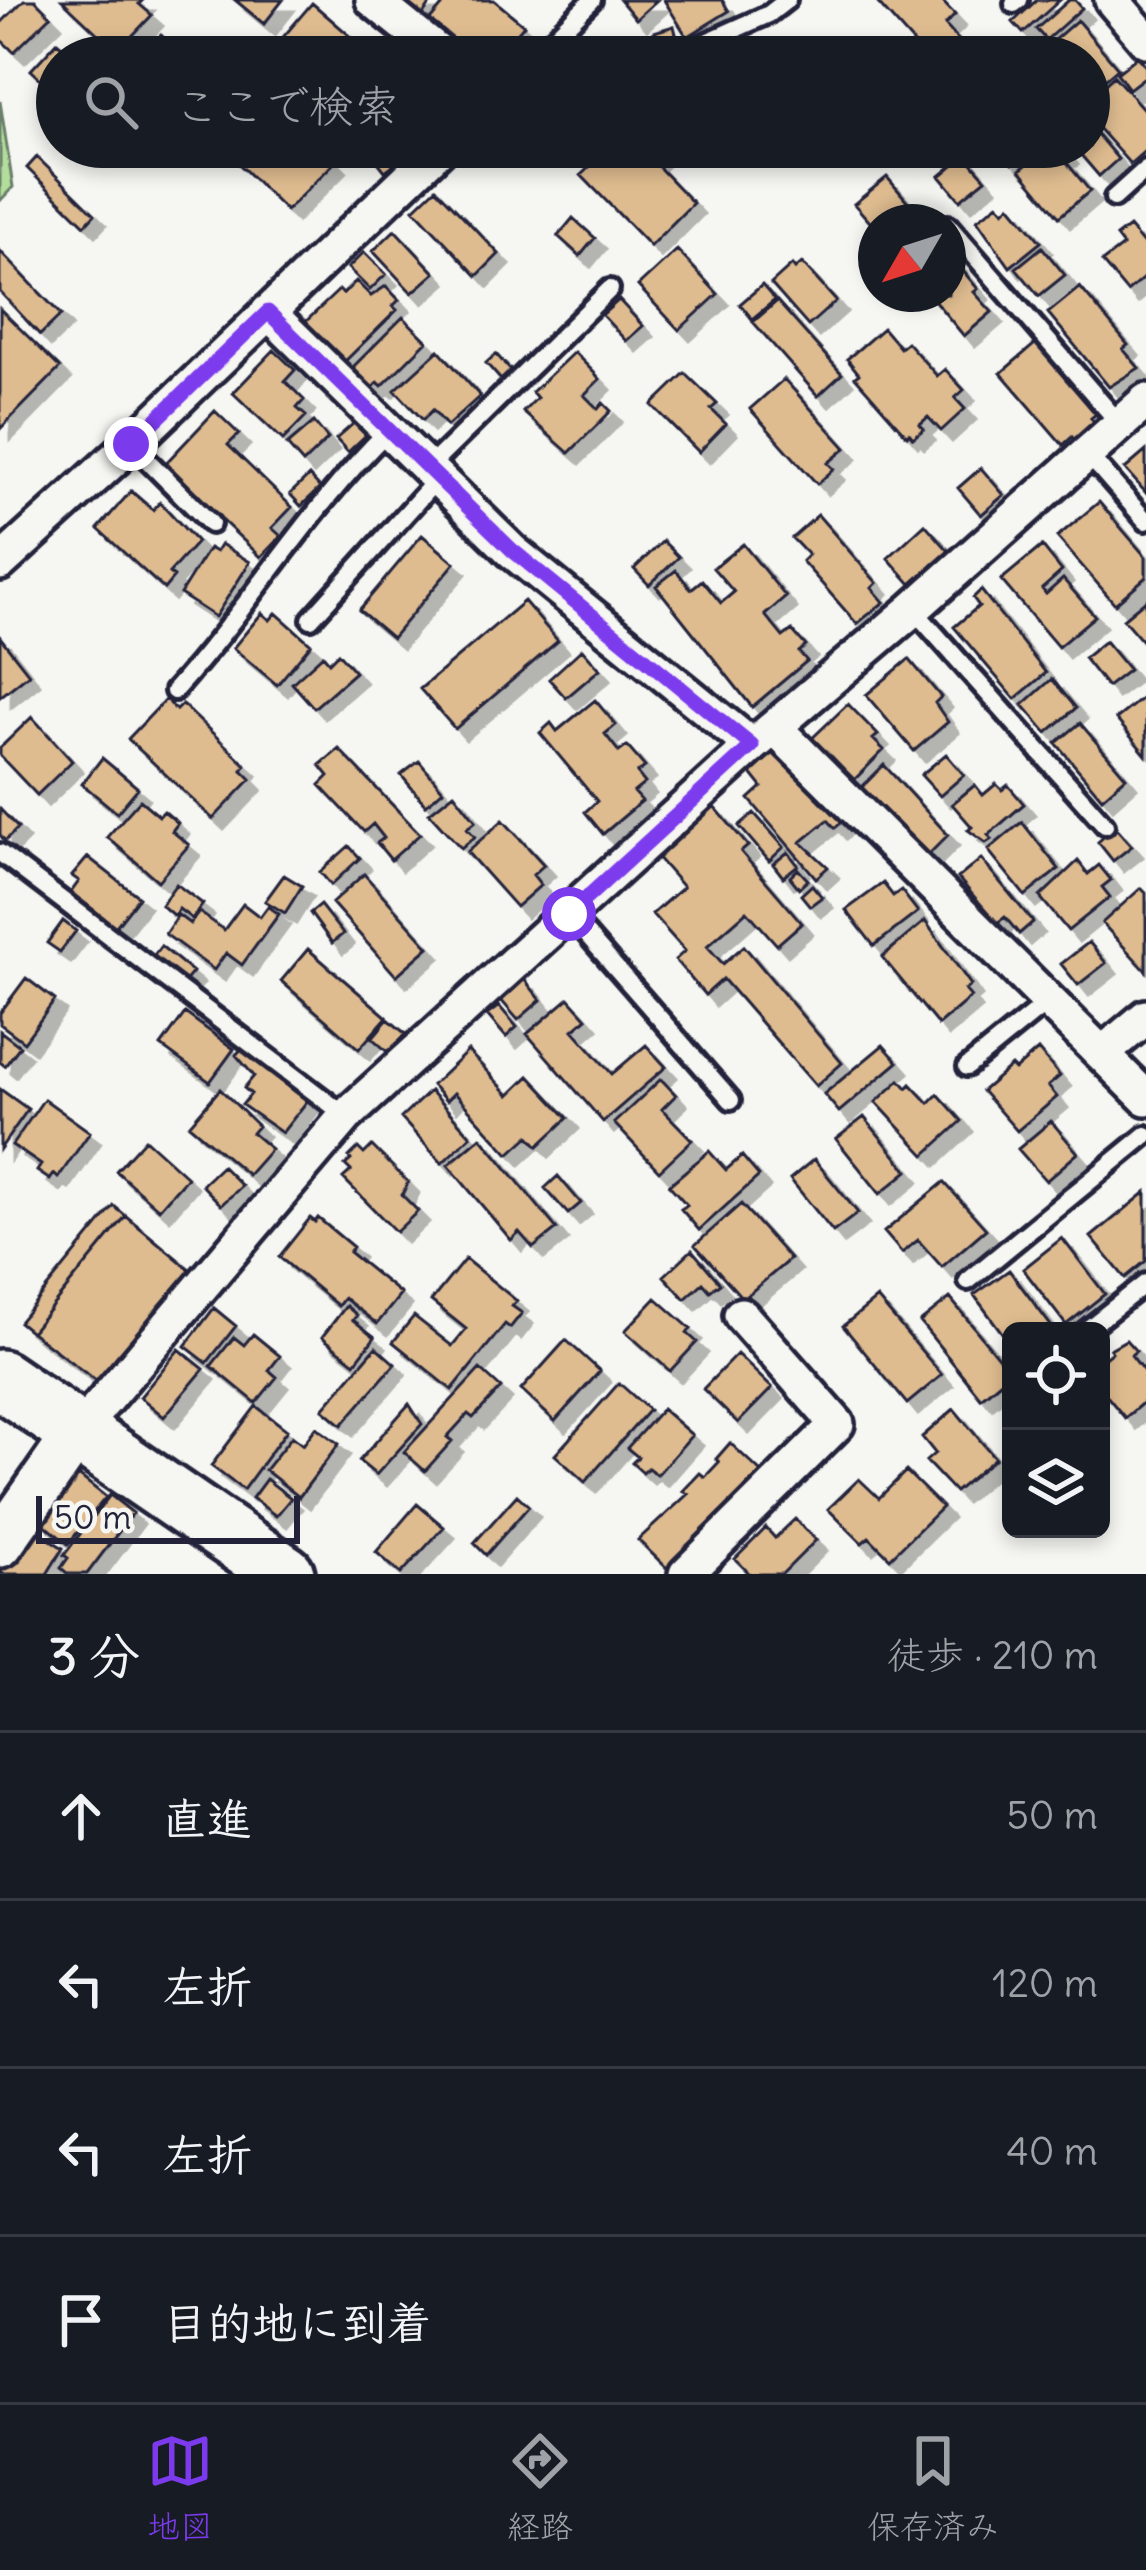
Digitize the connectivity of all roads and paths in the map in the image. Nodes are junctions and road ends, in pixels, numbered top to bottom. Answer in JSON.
{"nodes":[{"id":1,"x":373,"y":0,"type":"edge"},
{"id":2,"x":592,"y":0,"type":"edge"},
{"id":3,"x":787,"y":0,"type":"edge"},
{"id":4,"x":1112,"y":0,"type":"edge"},
{"id":5,"x":1142,"y":28,"type":"edge"},
{"id":6,"x":418,"y":36,"type":"edge"},
{"id":7,"x":555,"y":36,"type":"edge"},
{"id":8,"x":720,"y":36,"type":"edge"},
{"id":9,"x":420,"y":168,"type":"edge"},
{"id":10,"x":1146,"y":170,"type":"edge"},
{"id":11,"x":1114,"y":198,"type":"dead end"},
{"id":12,"x":966,"y":246,"type":"edge"},
{"id":13,"x":610,"y":289,"type":"dead end"},
{"id":14,"x":268,"y":312,"type":"junction"},
{"id":15,"x":1146,"y":401,"type":"edge"},
{"id":16,"x":1118,"y":422,"type":"junction"},
{"id":17,"x":389,"y":430,"type":"junction"},
{"id":18,"x":131,"y":444,"type":"junction"},
{"id":19,"x":1086,"y":452,"type":"junction"},
{"id":20,"x":433,"y":473,"type":"junction"},
{"id":21,"x":1146,"y":520,"type":"edge"},
{"id":22,"x":211,"y":524,"type":"dead end"},
{"id":23,"x":0,"y":563,"type":"edge"},
{"id":24,"x":914,"y":609,"type":"junction"},
{"id":25,"x":311,"y":619,"type":"dead end"},
{"id":26,"x":174,"y":691,"type":"dead end"},
{"id":27,"x":764,"y":737,"type":"junction"},
{"id":28,"x":1105,"y":825,"type":"dead end"},
{"id":29,"x":0,"y":853,"type":"edge"},
{"id":30,"x":569,"y":914,"type":"junction"},
{"id":31,"x":1049,"y":1000,"type":"junction"},
{"id":32,"x":1146,"y":1017,"type":"edge"},
{"id":33,"x":1103,"y":1053,"type":"junction"},
{"id":34,"x":967,"y":1067,"type":"dead end"},
{"id":35,"x":1146,"y":1098,"type":"edge"},
{"id":36,"x":731,"y":1100,"type":"dead end"},
{"id":37,"x":346,"y":1116,"type":"junction"},
{"id":38,"x":1146,"y":1135,"type":"edge"},
{"id":39,"x":968,"y":1281,"type":"dead end"},
{"id":40,"x":1146,"y":1283,"type":"edge"},
{"id":41,"x":741,"y":1315,"type":"dead end"},
{"id":42,"x":1096,"y":1322,"type":"edge"},
{"id":43,"x":0,"y":1379,"type":"edge"},
{"id":44,"x":78,"y":1432,"type":"junction"},
{"id":45,"x":0,"y":1544,"type":"edge"},
{"id":46,"x":285,"y":1574,"type":"edge"},
{"id":47,"x":686,"y":1574,"type":"edge"}],
"edges":[{"from":1,"to":6,"type":"street"},
{"from":2,"to":7,"type":"lane"},
{"from":3,"to":8,"type":"lane"},
{"from":4,"to":5,"type":"street"},
{"from":9,"to":14,"type":"street"},
{"from":10,"to":11,"type":"lane"},
{"from":12,"to":16,"type":"lane"},
{"from":13,"to":20,"type":"lane"},
{"from":14,"to":17,"type":"street"},
{"from":14,"to":18,"type":"street"},
{"from":15,"to":16,"type":"street"},
{"from":16,"to":19,"type":"street"},
{"from":17,"to":20,"type":"street"},
{"from":17,"to":26,"type":"lane"},
{"from":18,"to":22,"type":"lane"},
{"from":18,"to":23,"type":"street"},
{"from":19,"to":21,"type":"lane"},
{"from":19,"to":24,"type":"street"},
{"from":20,"to":25,"type":"lane"},
{"from":20,"to":27,"type":"street"},
{"from":24,"to":27,"type":"street"},
{"from":24,"to":28,"type":"lane"},
{"from":27,"to":30,"type":"street"},
{"from":27,"to":31,"type":"street"},
{"from":29,"to":37,"type":"lane"},
{"from":30,"to":36,"type":"lane"},
{"from":30,"to":37,"type":"street"},
{"from":31,"to":33,"type":"street"},
{"from":31,"to":34,"type":"lane"},
{"from":32,"to":33,"type":"street"},
{"from":33,"to":35,"type":"street"},
{"from":37,"to":44,"type":"street"},
{"from":38,"to":39,"type":"lane"},
{"from":40,"to":42,"type":"lane"},
{"from":41,"to":47,"type":"street"},
{"from":43,"to":44,"type":"highway"},
{"from":44,"to":45,"type":"main road"},
{"from":44,"to":46,"type":"highway"}]}
